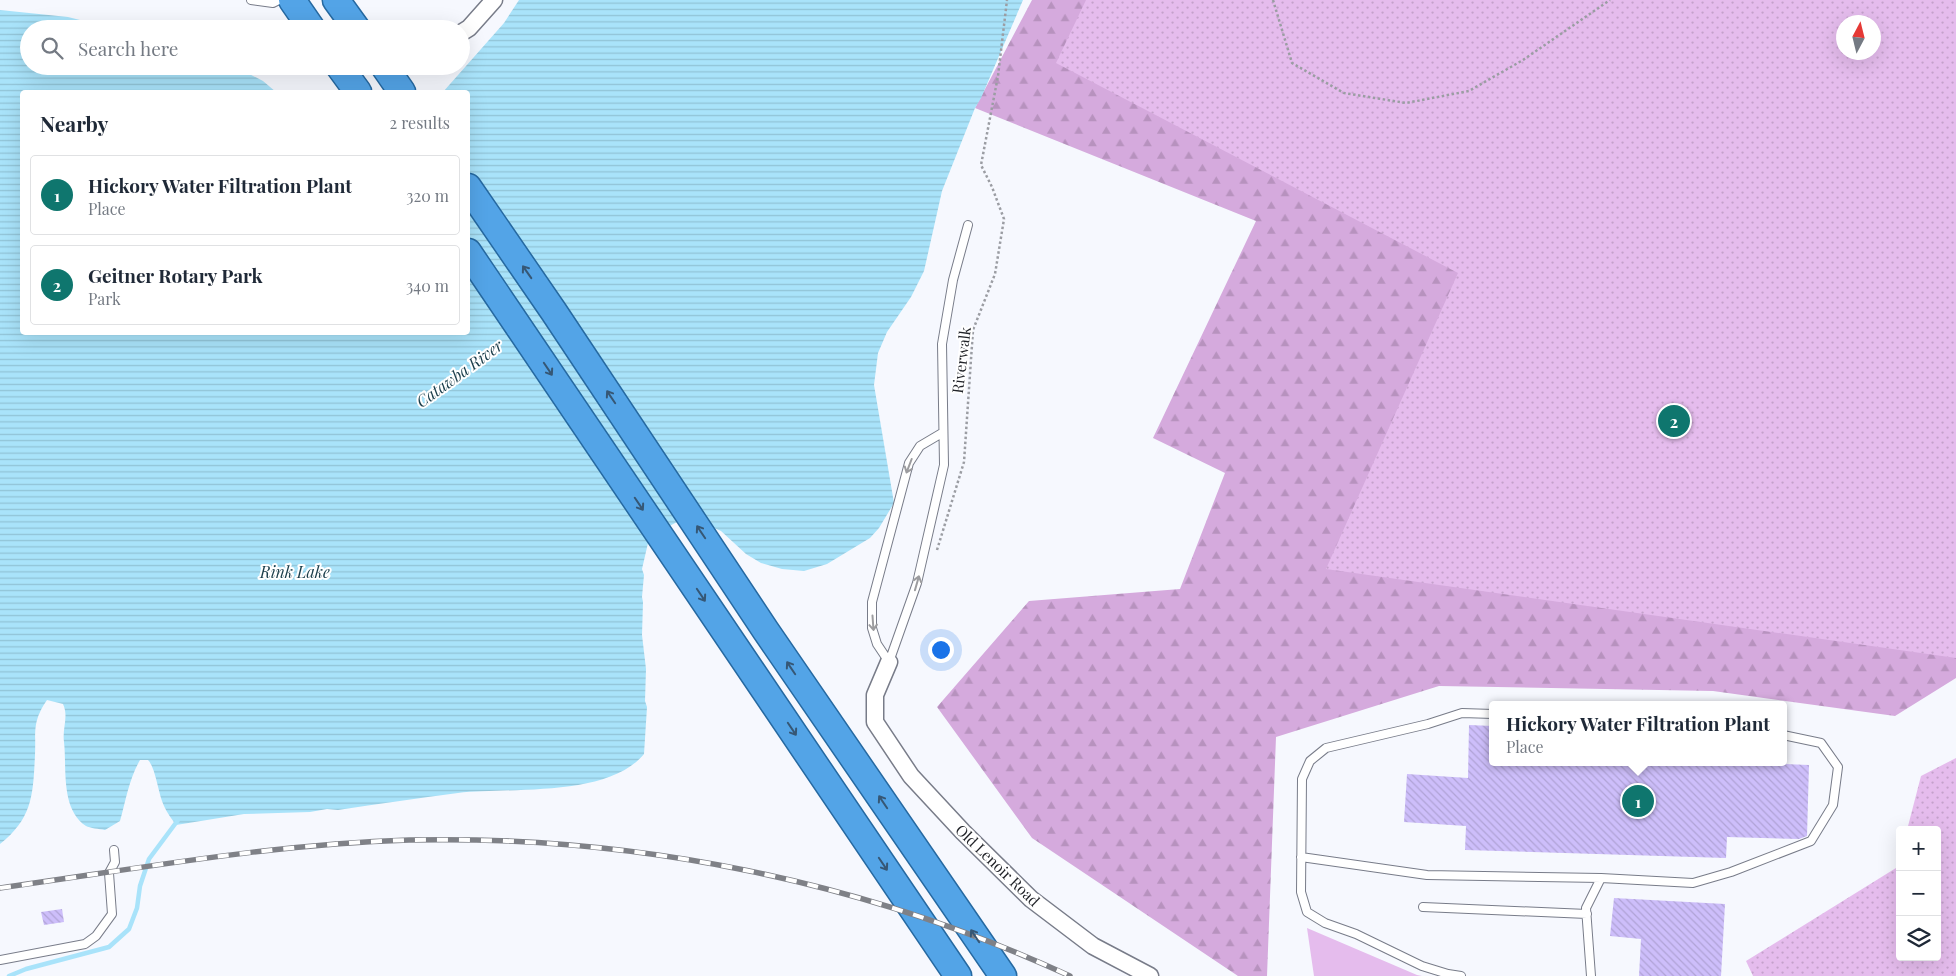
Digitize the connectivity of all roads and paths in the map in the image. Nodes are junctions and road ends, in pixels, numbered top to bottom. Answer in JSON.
{"nodes":[{"id":1,"x":251,"y":0,"type":"edge"},
{"id":2,"x":279,"y":0,"type":"edge"},
{"id":3,"x":292,"y":0,"type":"edge"},
{"id":4,"x":336,"y":0,"type":"edge"},
{"id":5,"x":494,"y":0,"type":"edge"},
{"id":6,"x":1007,"y":0,"type":"edge"},
{"id":7,"x":1274,"y":0,"type":"edge"},
{"id":8,"x":1610,"y":0,"type":"edge"},
{"id":9,"x":306,"y":20,"type":"edge"},
{"id":10,"x":350,"y":20,"type":"edge"},
{"id":11,"x":470,"y":27,"type":"edge"},
{"id":12,"x":470,"y":190,"type":"edge"},
{"id":13,"x":968,"y":226,"type":"dead end"},
{"id":14,"x":470,"y":255,"type":"edge"},
{"id":15,"x":942,"y":433,"type":"junction"},
{"id":16,"x":937,"y":551,"type":"dead end"},
{"id":17,"x":890,"y":662,"type":"junction"},
{"id":18,"x":1489,"y":714,"type":"edge"},
{"id":19,"x":1787,"y":736,"type":"edge"},
{"id":20,"x":114,"y":850,"type":"dead end"},
{"id":21,"x":1301,"y":857,"type":"junction"},
{"id":22,"x":1601,"y":878,"type":"junction"},
{"id":23,"x":1423,"y":907,"type":"dead end"},
{"id":24,"x":1587,"y":914,"type":"junction"},
{"id":25,"x":0,"y":960,"type":"edge"},
{"id":26,"x":958,"y":976,"type":"edge"},
{"id":27,"x":1003,"y":976,"type":"edge"},
{"id":28,"x":1150,"y":976,"type":"edge"},
{"id":29,"x":1461,"y":976,"type":"edge"},
{"id":30,"x":1591,"y":976,"type":"edge"}],
"edges":[{"from":1,"to":2,"type":"lane"},
{"from":3,"to":9,"type":"highway"},
{"from":4,"to":10,"type":"highway"},
{"from":5,"to":11,"type":"street"},
{"from":6,"to":16,"type":"path","name":"Riverwalk"},
{"from":7,"to":8,"type":"path"},
{"from":27,"to":12,"type":"highway","one_way":true},
{"from":13,"to":15,"type":"lane"},
{"from":14,"to":26,"type":"highway","one_way":true},
{"from":17,"to":15,"type":"lane","one_way":true},
{"from":15,"to":17,"type":"lane","one_way":true},
{"from":17,"to":28,"type":"street","name":"Old Lenoir Road"},
{"from":18,"to":21,"type":"lane"},
{"from":19,"to":22,"type":"lane"},
{"from":20,"to":25,"type":"lane"},
{"from":21,"to":22,"type":"lane"},
{"from":21,"to":29,"type":"lane"},
{"from":22,"to":24,"type":"lane"},
{"from":23,"to":24,"type":"lane"},
{"from":24,"to":30,"type":"lane"}]}
